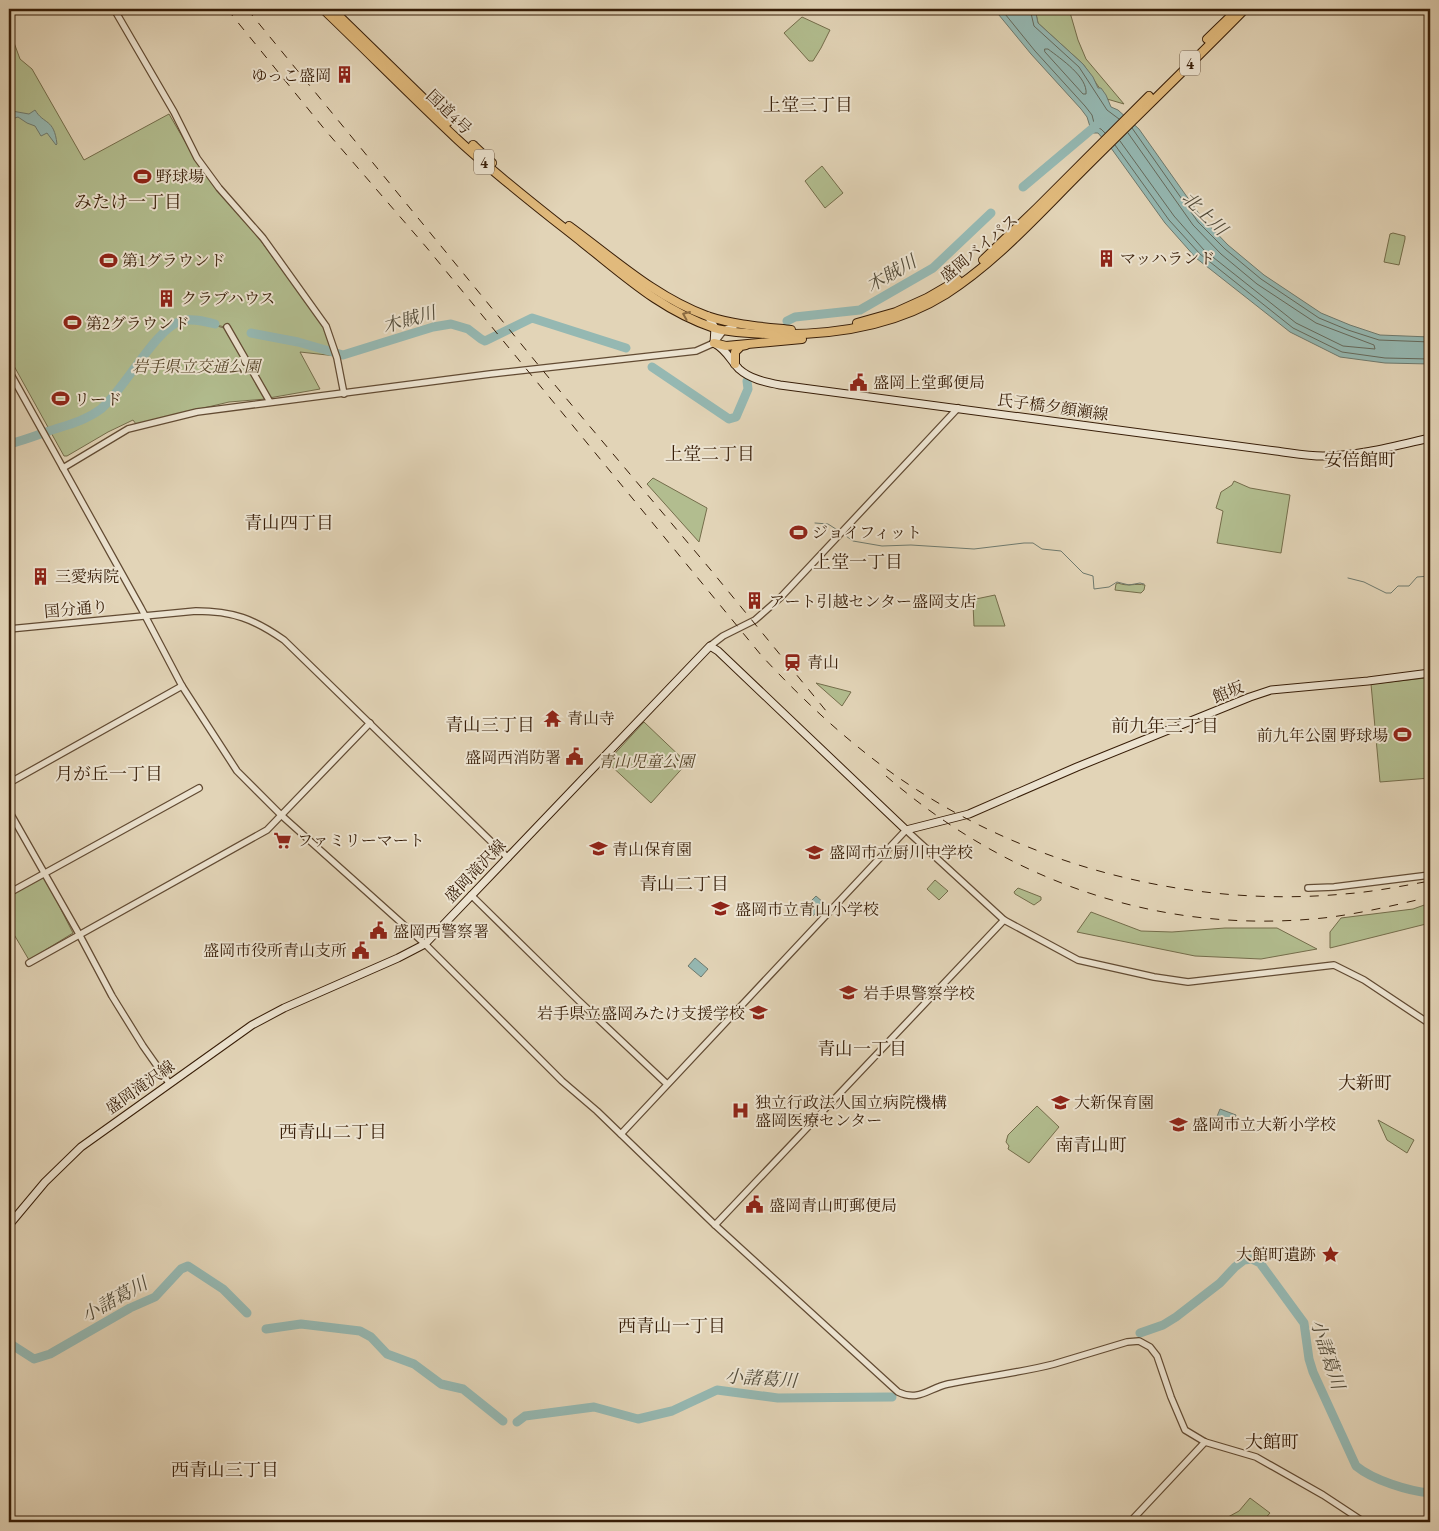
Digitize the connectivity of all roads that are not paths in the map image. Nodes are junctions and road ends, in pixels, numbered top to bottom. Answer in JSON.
{"nodes":[{"id":1,"x":114,"y":9,"type":"edge"},
{"id":2,"x":323,"y":9,"type":"edge"},
{"id":3,"x":332,"y":9,"type":"edge"},
{"id":4,"x":1238,"y":9,"type":"edge"},
{"id":5,"x":1245,"y":9,"type":"edge"},
{"id":6,"x":1134,"y":115,"type":"junction"},
{"id":7,"x":1102,"y":148,"type":"junction"},
{"id":8,"x":654,"y":289,"type":"joint"},
{"id":9,"x":657,"y":301,"type":"joint"},
{"id":10,"x":925,"y":305,"type":"junction"},
{"id":11,"x":708,"y":316,"type":"junction"},
{"id":12,"x":739,"y":324,"type":"junction"},
{"id":13,"x":227,"y":326,"type":"dead end"},
{"id":14,"x":715,"y":328,"type":"junction"},
{"id":15,"x":724,"y":330,"type":"junction"},
{"id":16,"x":714,"y":343,"type":"junction"},
{"id":17,"x":755,"y":343,"type":"junction"},
{"id":18,"x":734,"y":364,"type":"junction"},
{"id":19,"x":9,"y":372,"type":"edge"},
{"id":20,"x":344,"y":394,"type":"junction"},
{"id":21,"x":270,"y":402,"type":"junction"},
{"id":22,"x":958,"y":408,"type":"junction"},
{"id":23,"x":1430,"y":438,"type":"edge"},
{"id":24,"x":64,"y":468,"type":"junction"},
{"id":25,"x":146,"y":617,"type":"junction"},
{"id":26,"x":9,"y":629,"type":"edge"},
{"id":27,"x":710,"y":646,"type":"junction"},
{"id":28,"x":1430,"y":673,"type":"edge"},
{"id":29,"x":182,"y":686,"type":"junction"},
{"id":30,"x":370,"y":723,"type":"junction"},
{"id":31,"x":9,"y":783,"type":"edge"},
{"id":32,"x":199,"y":788,"type":"dead end"},
{"id":33,"x":9,"y":811,"type":"edge"},
{"id":34,"x":281,"y":815,"type":"junction"},
{"id":35,"x":906,"y":830,"type":"junction"},
{"id":36,"x":508,"y":858,"type":"junction"},
{"id":37,"x":44,"y":874,"type":"junction"},
{"id":38,"x":1430,"y":875,"type":"edge"},
{"id":39,"x":1308,"y":888,"type":"dead end"},
{"id":40,"x":9,"y":893,"type":"edge"},
{"id":41,"x":471,"y":895,"type":"junction"},
{"id":42,"x":1004,"y":920,"type":"junction"},
{"id":43,"x":79,"y":934,"type":"junction"},
{"id":44,"x":424,"y":944,"type":"junction"},
{"id":45,"x":28,"y":963,"type":"dead end"},
{"id":46,"x":1430,"y":1024,"type":"edge"},
{"id":47,"x":169,"y":1083,"type":"junction"},
{"id":48,"x":667,"y":1084,"type":"junction"},
{"id":49,"x":620,"y":1134,"type":"junction"},
{"id":50,"x":9,"y":1225,"type":"edge"},
{"id":51,"x":715,"y":1225,"type":"junction"},
{"id":52,"x":1205,"y":1442,"type":"junction"},
{"id":53,"x":1130,"y":1522,"type":"edge"},
{"id":54,"x":1364,"y":1522,"type":"edge"}],
"edges":[{"from":1,"to":20,"type":"street"},
{"from":2,"to":9,"type":"highway","name":"国道4号","number":"4"},
{"from":3,"to":8,"type":"highway","name":"国道4号","number":"4"},
{"from":4,"to":6,"type":"highway","name":"盛岡バイパス","number":"4"},
{"from":5,"to":6,"type":"highway","name":"盛岡バイパス","number":"4"},
{"from":6,"to":7,"type":"highway","name":"盛岡バイパス","number":"4"},
{"from":7,"to":10,"type":"highway","name":"盛岡バイパス","number":"4"},
{"from":7,"to":12,"type":"highway","name":"盛岡バイパス","number":"4"},
{"from":8,"to":11,"type":"highway","name":"盛岡バイパス","number":"4"},
{"from":14,"to":9,"type":"highway","name":"盛岡バイパス","number":"4","one_way":true},
{"from":10,"to":15,"type":"highway","name":"盛岡バイパス","number":"4"},
{"from":10,"to":17,"type":"highway"},
{"from":11,"to":12,"type":"highway","name":"盛岡バイパス","number":"4"},
{"from":11,"to":14,"type":"main road"},
{"from":12,"to":15,"type":"street"},
{"from":13,"to":21,"type":"street"},
{"from":14,"to":15,"type":"highway","name":"盛岡バイパス","number":"4"},
{"from":14,"to":16,"type":"main road"},
{"from":15,"to":16,"type":"street"},
{"from":16,"to":17,"type":"highway"},
{"from":16,"to":18,"type":"main road","name":"氏子橋夕顔瀬線"},
{"from":16,"to":20,"type":"street"},
{"from":17,"to":18,"type":"highway"},
{"from":18,"to":22,"type":"main road","name":"氏子橋夕顔瀬線"},
{"from":19,"to":24,"type":"street"},
{"from":20,"to":21,"type":"street"},
{"from":21,"to":24,"type":"street"},
{"from":22,"to":23,"type":"main road","name":"氏子橋夕顔瀬線"},
{"from":22,"to":27,"type":"street"},
{"from":24,"to":25,"type":"street"},
{"from":25,"to":26,"type":"street","name":"国分通り"},
{"from":25,"to":29,"type":"street"},
{"from":25,"to":30,"type":"street","name":"国分通り"},
{"from":27,"to":35,"type":"main road"},
{"from":27,"to":36,"type":"main road","name":"盛岡滝沢線"},
{"from":28,"to":35,"type":"main road","name":"館坂"},
{"from":29,"to":31,"type":"street"},
{"from":29,"to":34,"type":"street"},
{"from":30,"to":34,"type":"street"},
{"from":30,"to":36,"type":"street","name":"国分通り"},
{"from":32,"to":37,"type":"street"},
{"from":33,"to":37,"type":"street"},
{"from":34,"to":43,"type":"street"},
{"from":34,"to":44,"type":"street"},
{"from":35,"to":42,"type":"street"},
{"from":35,"to":48,"type":"street"},
{"from":36,"to":41,"type":"main road","name":"盛岡滝沢線"},
{"from":37,"to":40,"type":"street"},
{"from":37,"to":43,"type":"street"},
{"from":38,"to":39,"type":"street"},
{"from":41,"to":44,"type":"main road","name":"盛岡滝沢線"},
{"from":41,"to":48,"type":"street"},
{"from":42,"to":46,"type":"street"},
{"from":42,"to":51,"type":"street"},
{"from":43,"to":45,"type":"street"},
{"from":43,"to":47,"type":"street"},
{"from":44,"to":47,"type":"main road","name":"盛岡滝沢線"},
{"from":44,"to":49,"type":"street"},
{"from":47,"to":50,"type":"main road","name":"盛岡滝沢線"},
{"from":48,"to":49,"type":"street"},
{"from":49,"to":51,"type":"street"},
{"from":51,"to":52,"type":"street"},
{"from":52,"to":53,"type":"street"},
{"from":52,"to":54,"type":"street"}]}
